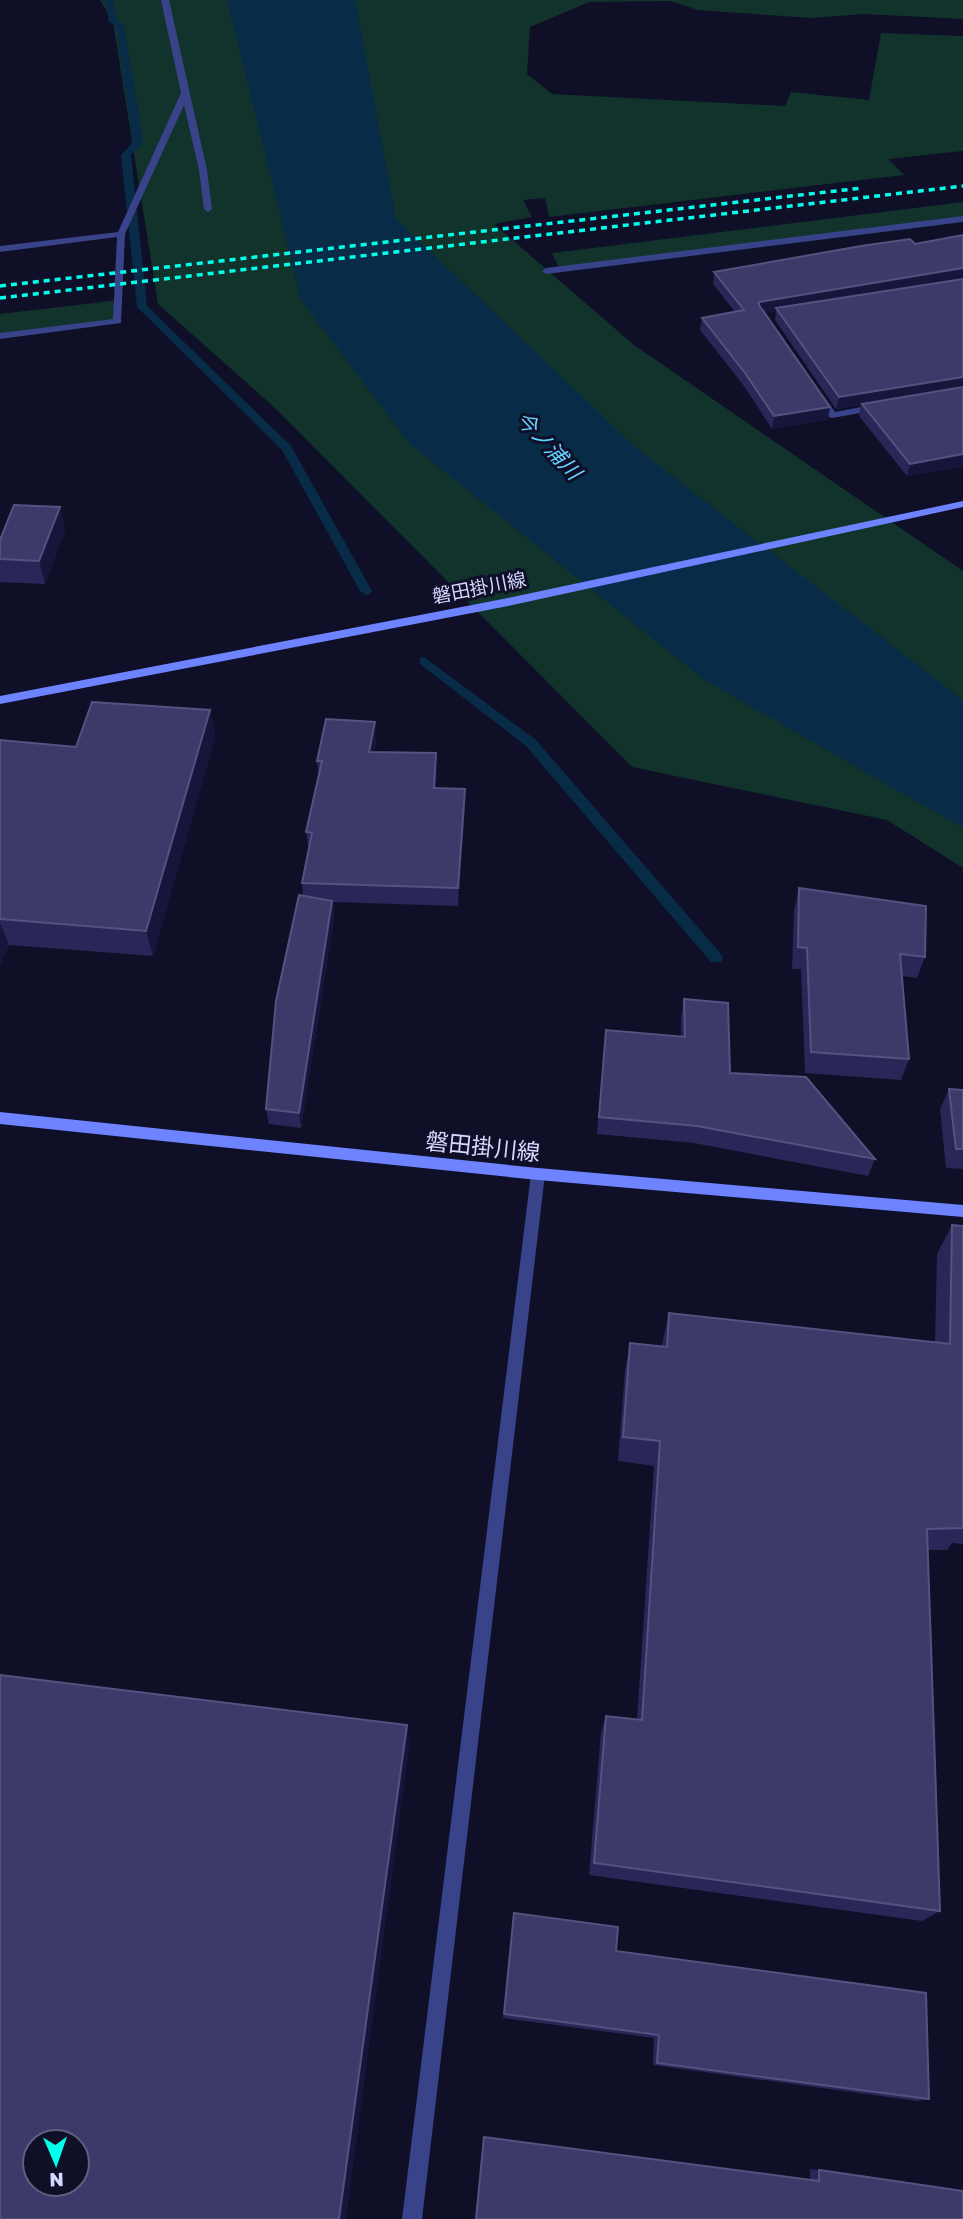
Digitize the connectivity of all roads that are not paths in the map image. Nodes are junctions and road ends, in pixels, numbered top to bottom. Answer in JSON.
{"nodes":[{"id":1,"x":165,"y":0,"type":"edge"},
{"id":2,"x":185,"y":93,"type":"junction"},
{"id":3,"x":208,"y":209,"type":"dead end"},
{"id":4,"x":963,"y":219,"type":"edge"},
{"id":5,"x":121,"y":234,"type":"junction"},
{"id":6,"x":0,"y":249,"type":"edge"},
{"id":7,"x":546,"y":271,"type":"dead end"},
{"id":8,"x":0,"y":336,"type":"edge"},
{"id":9,"x":817,"y":393,"type":"edge"},
{"id":10,"x":884,"y":406,"type":"edge"},
{"id":11,"x":963,"y":504,"type":"edge"},
{"id":12,"x":0,"y":701,"type":"edge"},
{"id":13,"x":0,"y":1118,"type":"edge"},
{"id":14,"x":538,"y":1174,"type":"junction"},
{"id":15,"x":963,"y":1211,"type":"edge"},
{"id":16,"x":412,"y":2219,"type":"edge"}],
"edges":[{"from":1,"to":2,"type":"street"},
{"from":2,"to":3,"type":"street"},
{"from":2,"to":5,"type":"street"},
{"from":4,"to":7,"type":"street"},
{"from":5,"to":6,"type":"street"},
{"from":5,"to":8,"type":"street"},
{"from":9,"to":10,"type":"street"},
{"from":11,"to":12,"type":"main road","name":"磐田掛川線"},
{"from":13,"to":14,"type":"main road","name":"磐田掛川線"},
{"from":14,"to":15,"type":"main road","name":"磐田掛川線"},
{"from":14,"to":16,"type":"street"}]}
